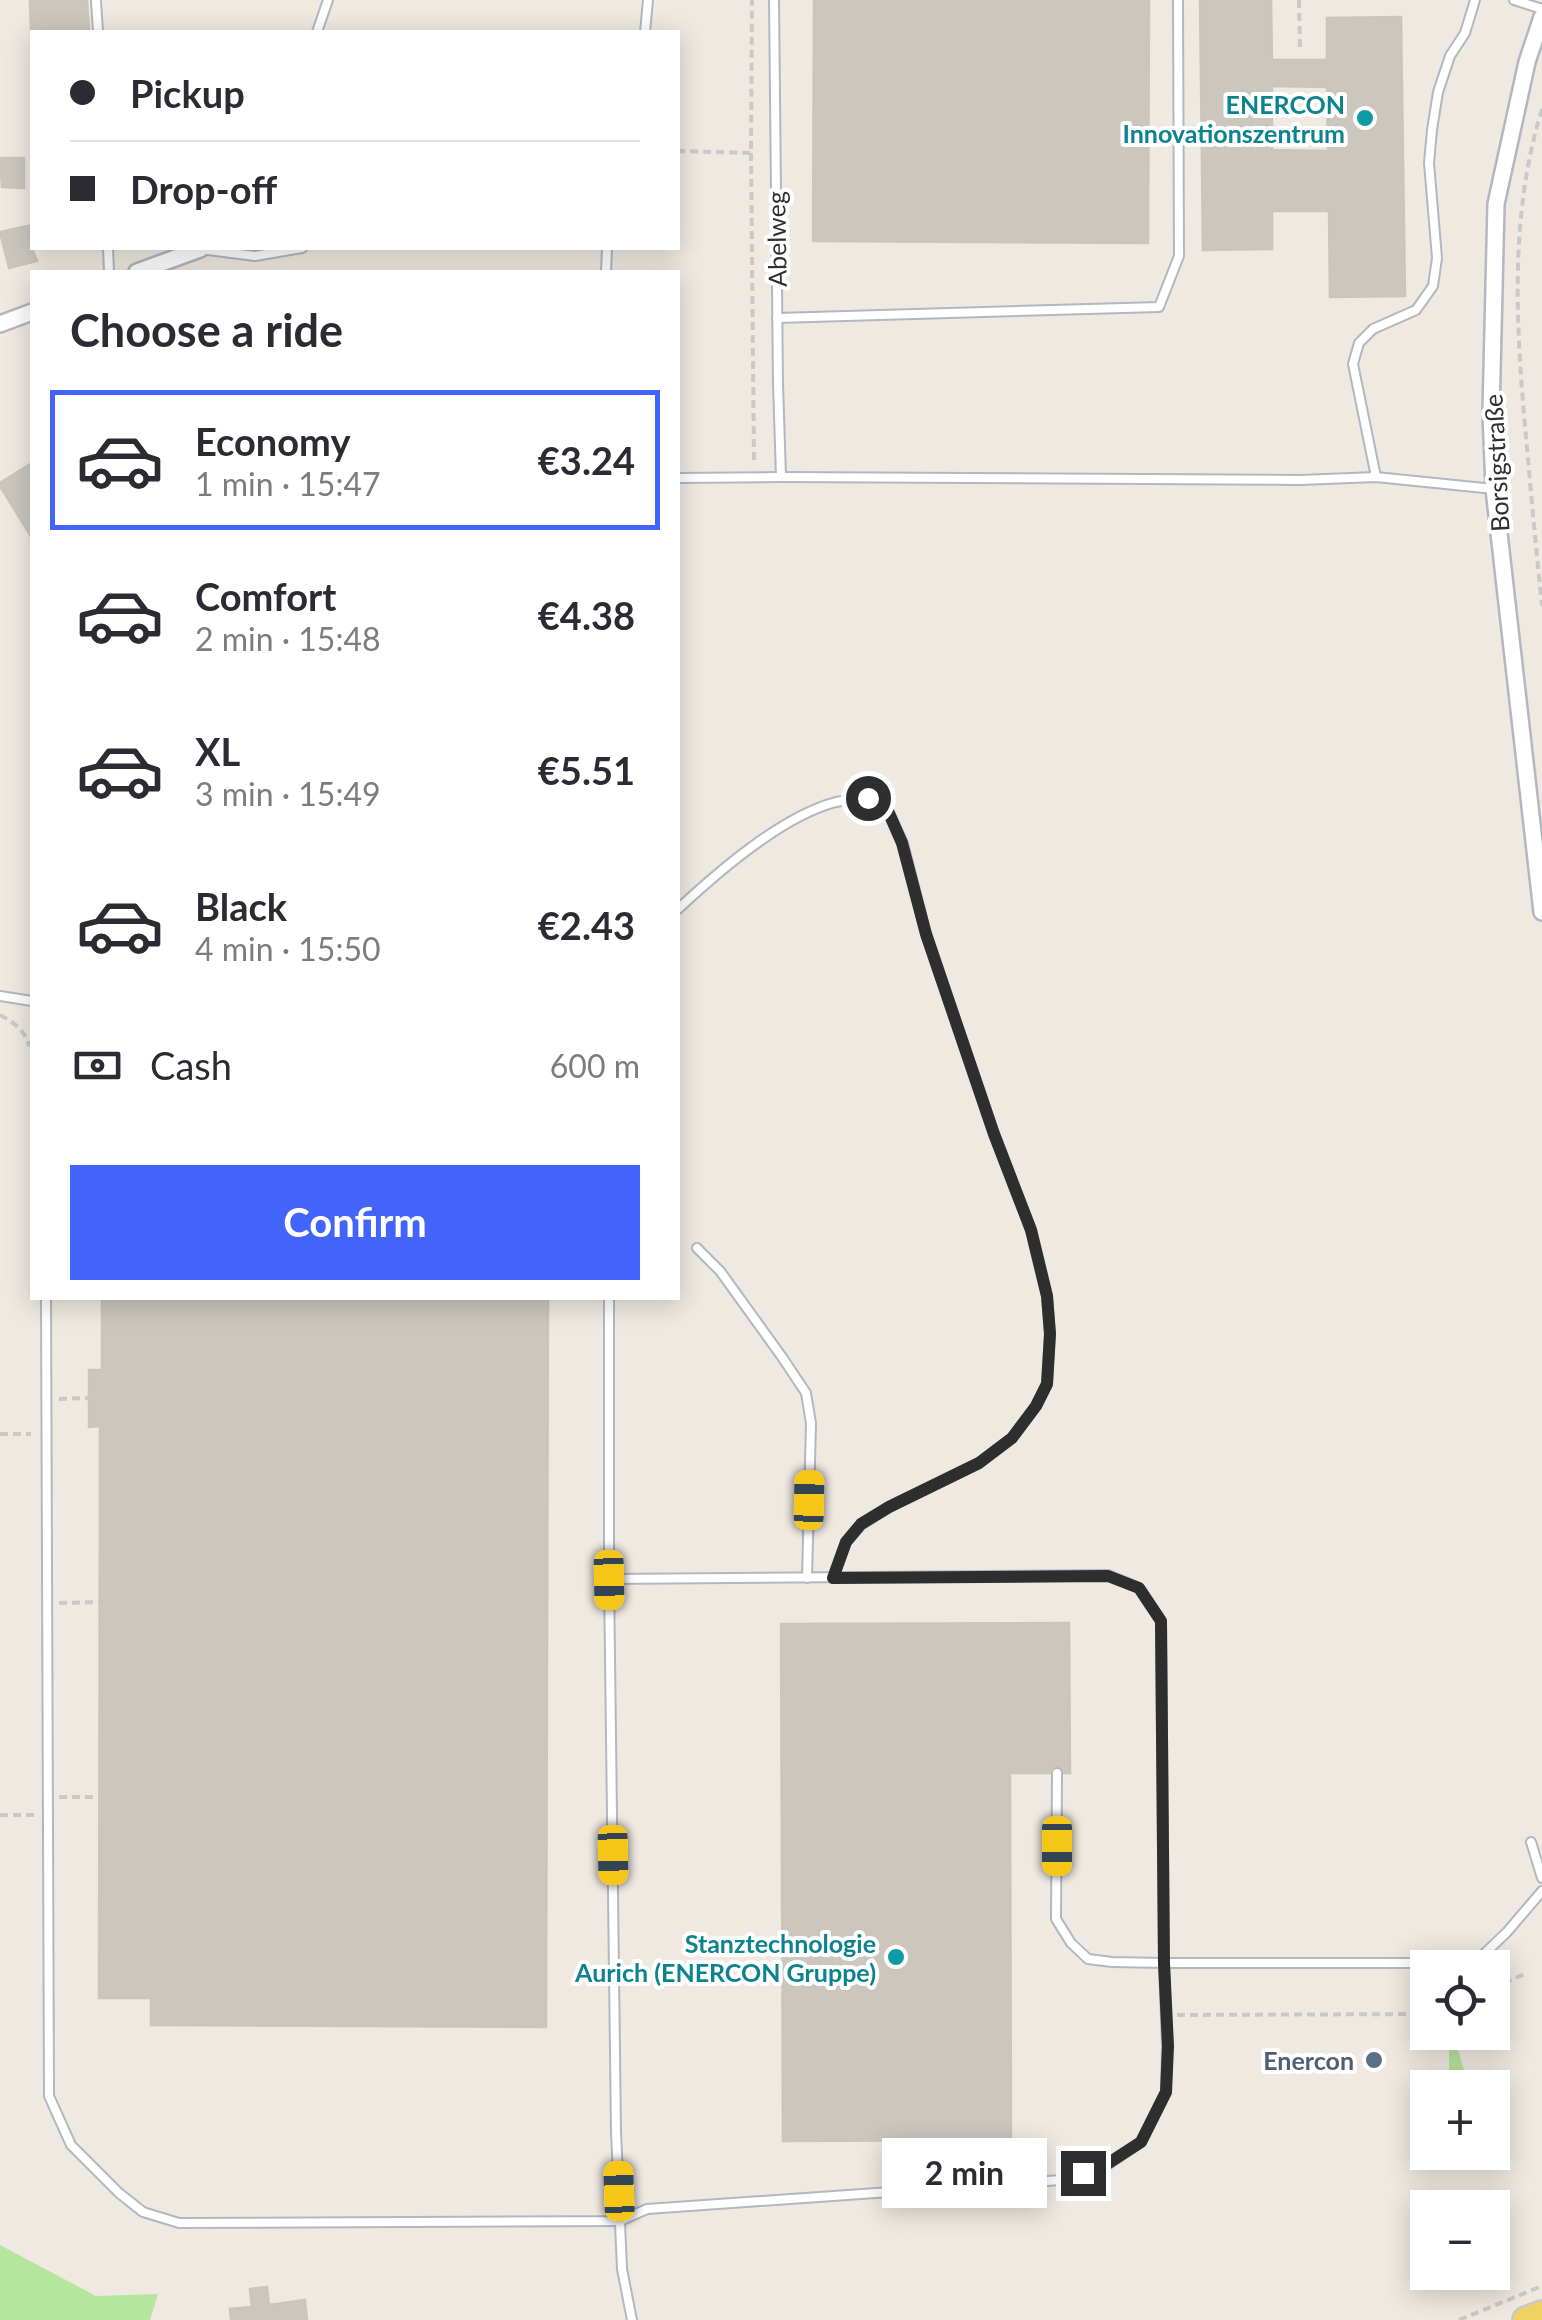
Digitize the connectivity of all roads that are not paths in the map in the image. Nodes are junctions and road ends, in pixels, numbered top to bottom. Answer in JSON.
{"nodes":[{"id":1,"x":328,"y":0,"type":"edge"},
{"id":2,"x":648,"y":0,"type":"edge"},
{"id":3,"x":774,"y":0,"type":"edge"},
{"id":4,"x":1178,"y":0,"type":"edge"},
{"id":5,"x":1475,"y":0,"type":"edge"},
{"id":6,"x":1514,"y":0,"type":"edge"},
{"id":7,"x":96,"y":1,"type":"edge"},
{"id":8,"x":1542,"y":9,"type":"edge"},
{"id":9,"x":1542,"y":17,"type":"edge"},
{"id":10,"x":98,"y":30,"type":"edge"},
{"id":11,"x":318,"y":30,"type":"edge"},
{"id":12,"x":645,"y":30,"type":"edge"},
{"id":13,"x":197,"y":250,"type":"edge"},
{"id":14,"x":208,"y":250,"type":"edge"},
{"id":15,"x":290,"y":250,"type":"edge"},
{"id":16,"x":142,"y":270,"type":"edge"},
{"id":17,"x":30,"y":313,"type":"edge"},
{"id":18,"x":777,"y":318,"type":"junction"},
{"id":19,"x":0,"y":324,"type":"edge"},
{"id":20,"x":781,"y":477,"type":"junction"},
{"id":21,"x":680,"y":478,"type":"edge"},
{"id":22,"x":1376,"y":478,"type":"junction"},
{"id":23,"x":1494,"y":489,"type":"junction"},
{"id":24,"x":680,"y":907,"type":"edge"},
{"id":25,"x":1542,"y":912,"type":"edge"},
{"id":26,"x":0,"y":996,"type":"edge"},
{"id":27,"x":30,"y":1002,"type":"edge"},
{"id":28,"x":697,"y":1248,"type":"dead end"},
{"id":29,"x":46,"y":1300,"type":"edge"},
{"id":30,"x":609,"y":1300,"type":"edge"},
{"id":31,"x":807,"y":1578,"type":"junction"},
{"id":32,"x":833,"y":1578,"type":"junction"},
{"id":33,"x":609,"y":1580,"type":"junction"},
{"id":34,"x":1057,"y":1773,"type":"dead end"},
{"id":35,"x":1531,"y":1842,"type":"dead end"},
{"id":36,"x":1542,"y":1878,"type":"edge"},
{"id":37,"x":1542,"y":1891,"type":"edge"},
{"id":38,"x":1164,"y":1963,"type":"junction"},
{"id":39,"x":620,"y":2221,"type":"junction"},
{"id":40,"x":1542,"y":2314,"type":"edge"},
{"id":41,"x":630,"y":2319,"type":"edge"},
{"id":42,"x":1526,"y":2320,"type":"edge"}],
"edges":[{"from":1,"to":11,"type":"lane"},
{"from":2,"to":12,"type":"lane"},
{"from":3,"to":18,"type":"lane","name":"Abelweg"},
{"from":4,"to":18,"type":"lane"},
{"from":5,"to":22,"type":"lane"},
{"from":6,"to":8,"type":"lane"},
{"from":7,"to":10,"type":"lane"},
{"from":9,"to":23,"type":"street","name":"Borsigstraße"},
{"from":13,"to":16,"type":"street"},
{"from":14,"to":15,"type":"lane"},
{"from":17,"to":19,"type":"street"},
{"from":18,"to":20,"type":"lane","name":"Abelweg"},
{"from":20,"to":21,"type":"lane"},
{"from":20,"to":22,"type":"lane"},
{"from":22,"to":23,"type":"lane"},
{"from":23,"to":25,"type":"street","name":"Borsigstraße"},
{"from":24,"to":32,"type":"lane"},
{"from":26,"to":27,"type":"lane"},
{"from":28,"to":31,"type":"lane"},
{"from":29,"to":39,"type":"lane"},
{"from":30,"to":33,"type":"lane"},
{"from":31,"to":32,"type":"lane"},
{"from":31,"to":33,"type":"lane"},
{"from":32,"to":38,"type":"lane"},
{"from":33,"to":39,"type":"lane"},
{"from":34,"to":38,"type":"lane"},
{"from":35,"to":36,"type":"lane"},
{"from":37,"to":38,"type":"lane"},
{"from":38,"to":39,"type":"lane"},
{"from":39,"to":41,"type":"lane"},
{"from":40,"to":42,"type":"main road"}]}
